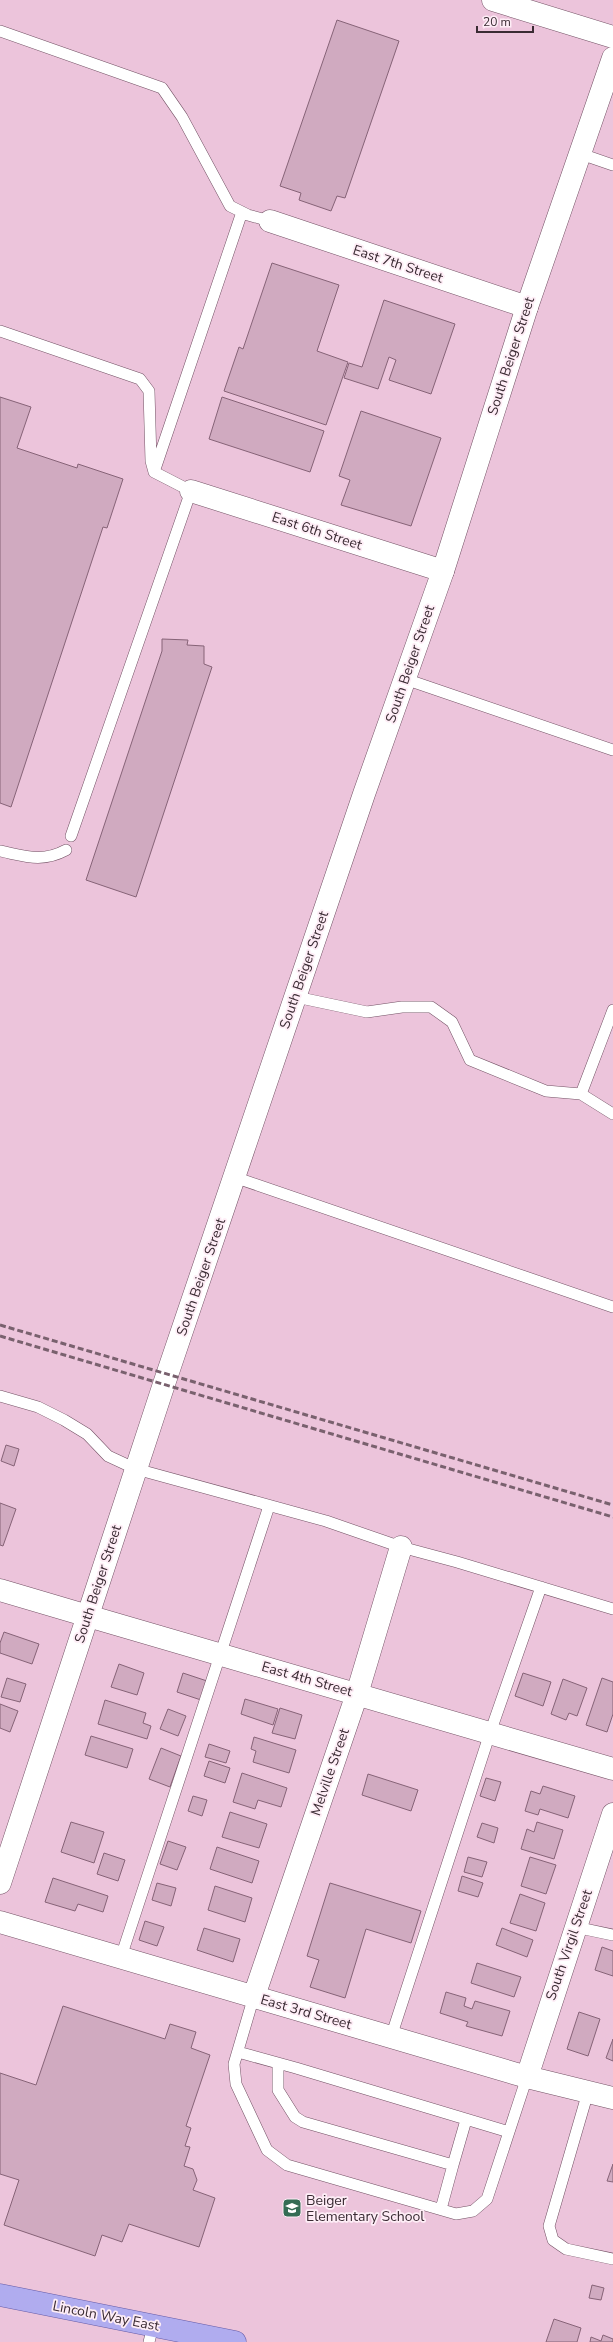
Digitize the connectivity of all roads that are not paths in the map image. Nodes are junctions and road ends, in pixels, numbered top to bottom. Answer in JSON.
{"nodes":[{"id":1,"x":493,"y":0,"type":"edge"},
{"id":2,"x":0,"y":30,"type":"edge"},
{"id":3,"x":613,"y":37,"type":"edge"},
{"id":4,"x":613,"y":58,"type":"edge"},
{"id":5,"x":581,"y":154,"type":"junction"},
{"id":6,"x":613,"y":165,"type":"edge"},
{"id":7,"x":242,"y":212,"type":"junction"},
{"id":8,"x":270,"y":221,"type":"joint"},
{"id":9,"x":527,"y":306,"type":"junction"},
{"id":10,"x":0,"y":331,"type":"edge"},
{"id":11,"x":154,"y":472,"type":"junction"},
{"id":12,"x":191,"y":491,"type":"junction"},
{"id":13,"x":443,"y":571,"type":"junction"},
{"id":14,"x":405,"y":679,"type":"junction"},
{"id":15,"x":613,"y":750,"type":"edge"},
{"id":16,"x":71,"y":836,"type":"dead end"},
{"id":17,"x":66,"y":850,"type":"dead end"},
{"id":18,"x":0,"y":851,"type":"edge"},
{"id":19,"x":296,"y":997,"type":"junction"},
{"id":20,"x":613,"y":1010,"type":"edge"},
{"id":21,"x":581,"y":1094,"type":"junction"},
{"id":22,"x":613,"y":1114,"type":"edge"},
{"id":23,"x":234,"y":1177,"type":"junction"},
{"id":24,"x":613,"y":1307,"type":"edge"},
{"id":25,"x":0,"y":1396,"type":"edge"},
{"id":26,"x":136,"y":1469,"type":"junction"},
{"id":27,"x":269,"y":1506,"type":"junction"},
{"id":28,"x":401,"y":1547,"type":"junction"},
{"id":29,"x":541,"y":1587,"type":"junction"},
{"id":30,"x":0,"y":1590,"type":"edge"},
{"id":31,"x":613,"y":1609,"type":"edge"},
{"id":32,"x":88,"y":1616,"type":"junction"},
{"id":33,"x":220,"y":1654,"type":"junction"},
{"id":34,"x":357,"y":1694,"type":"junction"},
{"id":35,"x":490,"y":1733,"type":"junction"},
{"id":36,"x":613,"y":1769,"type":"edge"},
{"id":37,"x":613,"y":1814,"type":"edge"},
{"id":38,"x":0,"y":1883,"type":"edge"},
{"id":39,"x":0,"y":1922,"type":"edge"},
{"id":40,"x":575,"y":1927,"type":"junction"},
{"id":41,"x":613,"y":1936,"type":"edge"},
{"id":42,"x":121,"y":1957,"type":"junction"},
{"id":43,"x":254,"y":1996,"type":"junction"},
{"id":44,"x":391,"y":2037,"type":"junction"},
{"id":45,"x":238,"y":2052,"type":"junction"},
{"id":46,"x":278,"y":2063,"type":"junction"},
{"id":47,"x":527,"y":2077,"type":"junction"},
{"id":48,"x":588,"y":2092,"type":"junction"},
{"id":49,"x":613,"y":2098,"type":"edge"},
{"id":50,"x":466,"y":2120,"type":"junction"},
{"id":51,"x":509,"y":2132,"type":"junction"},
{"id":52,"x":453,"y":2165,"type":"junction"},
{"id":53,"x":441,"y":2209,"type":"junction"},
{"id":54,"x":613,"y":2259,"type":"edge"},
{"id":55,"x":0,"y":2296,"type":"edge"},
{"id":56,"x":151,"y":2334,"type":"edge"},
{"id":57,"x":235,"y":2342,"type":"edge"}],
"edges":[{"from":1,"to":3,"type":"street"},
{"from":2,"to":7,"type":"lane"},
{"from":4,"to":5,"type":"street","name":"South Beiger Street"},
{"from":5,"to":6,"type":"lane"},
{"from":5,"to":9,"type":"street","name":"South Beiger Street"},
{"from":7,"to":8,"type":"lane"},
{"from":7,"to":11,"type":"lane"},
{"from":8,"to":9,"type":"street","name":"East 7th Street"},
{"from":9,"to":13,"type":"street","name":"South Beiger Street"},
{"from":10,"to":11,"type":"lane"},
{"from":11,"to":12,"type":"lane"},
{"from":12,"to":13,"type":"street","name":"East 6th Street"},
{"from":12,"to":16,"type":"lane"},
{"from":13,"to":14,"type":"street","name":"South Beiger Street"},
{"from":14,"to":15,"type":"lane"},
{"from":14,"to":19,"type":"street","name":"South Beiger Street"},
{"from":17,"to":18,"type":"lane"},
{"from":19,"to":21,"type":"lane"},
{"from":19,"to":23,"type":"street","name":"South Beiger Street"},
{"from":20,"to":21,"type":"lane"},
{"from":21,"to":22,"type":"lane"},
{"from":23,"to":24,"type":"lane"},
{"from":23,"to":26,"type":"street","name":"South Beiger Street"},
{"from":25,"to":26,"type":"lane"},
{"from":26,"to":27,"type":"lane"},
{"from":26,"to":32,"type":"street","name":"South Beiger Street"},
{"from":27,"to":28,"type":"lane"},
{"from":27,"to":33,"type":"lane"},
{"from":28,"to":29,"type":"lane"},
{"from":28,"to":34,"type":"street","name":"Melville Street"},
{"from":29,"to":31,"type":"lane"},
{"from":29,"to":35,"type":"lane"},
{"from":30,"to":32,"type":"street","name":"East 4th Street"},
{"from":32,"to":33,"type":"street","name":"East 4th Street"},
{"from":32,"to":38,"type":"street","name":"South Beiger Street"},
{"from":33,"to":34,"type":"street","name":"East 4th Street"},
{"from":33,"to":42,"type":"lane"},
{"from":34,"to":35,"type":"street","name":"East 4th Street"},
{"from":34,"to":43,"type":"street","name":"Melville Street"},
{"from":35,"to":36,"type":"street","name":"East 4th Street"},
{"from":35,"to":44,"type":"lane"},
{"from":37,"to":40,"type":"street","name":"South Virgil Street"},
{"from":39,"to":42,"type":"street","name":"East 3rd Street"},
{"from":40,"to":41,"type":"lane"},
{"from":40,"to":47,"type":"street","name":"South Virgil Street"},
{"from":42,"to":43,"type":"street","name":"East 3rd Street"},
{"from":43,"to":44,"type":"street","name":"East 3rd Street"},
{"from":43,"to":45,"type":"lane"},
{"from":44,"to":47,"type":"street","name":"East 3rd Street"},
{"from":45,"to":46,"type":"lane"},
{"from":45,"to":53,"type":"lane"},
{"from":46,"to":50,"type":"lane"},
{"from":46,"to":52,"type":"lane"},
{"from":47,"to":48,"type":"street","name":"East 3rd Street"},
{"from":47,"to":51,"type":"lane"},
{"from":48,"to":49,"type":"street","name":"East 3rd Street"},
{"from":48,"to":54,"type":"lane"},
{"from":50,"to":51,"type":"lane"},
{"from":50,"to":52,"type":"lane"},
{"from":51,"to":53,"type":"lane"},
{"from":52,"to":53,"type":"lane"},
{"from":55,"to":56,"type":"main road","name":"Lincoln Way East"},
{"from":56,"to":57,"type":"main road","name":"Lincoln Way East"}]}
